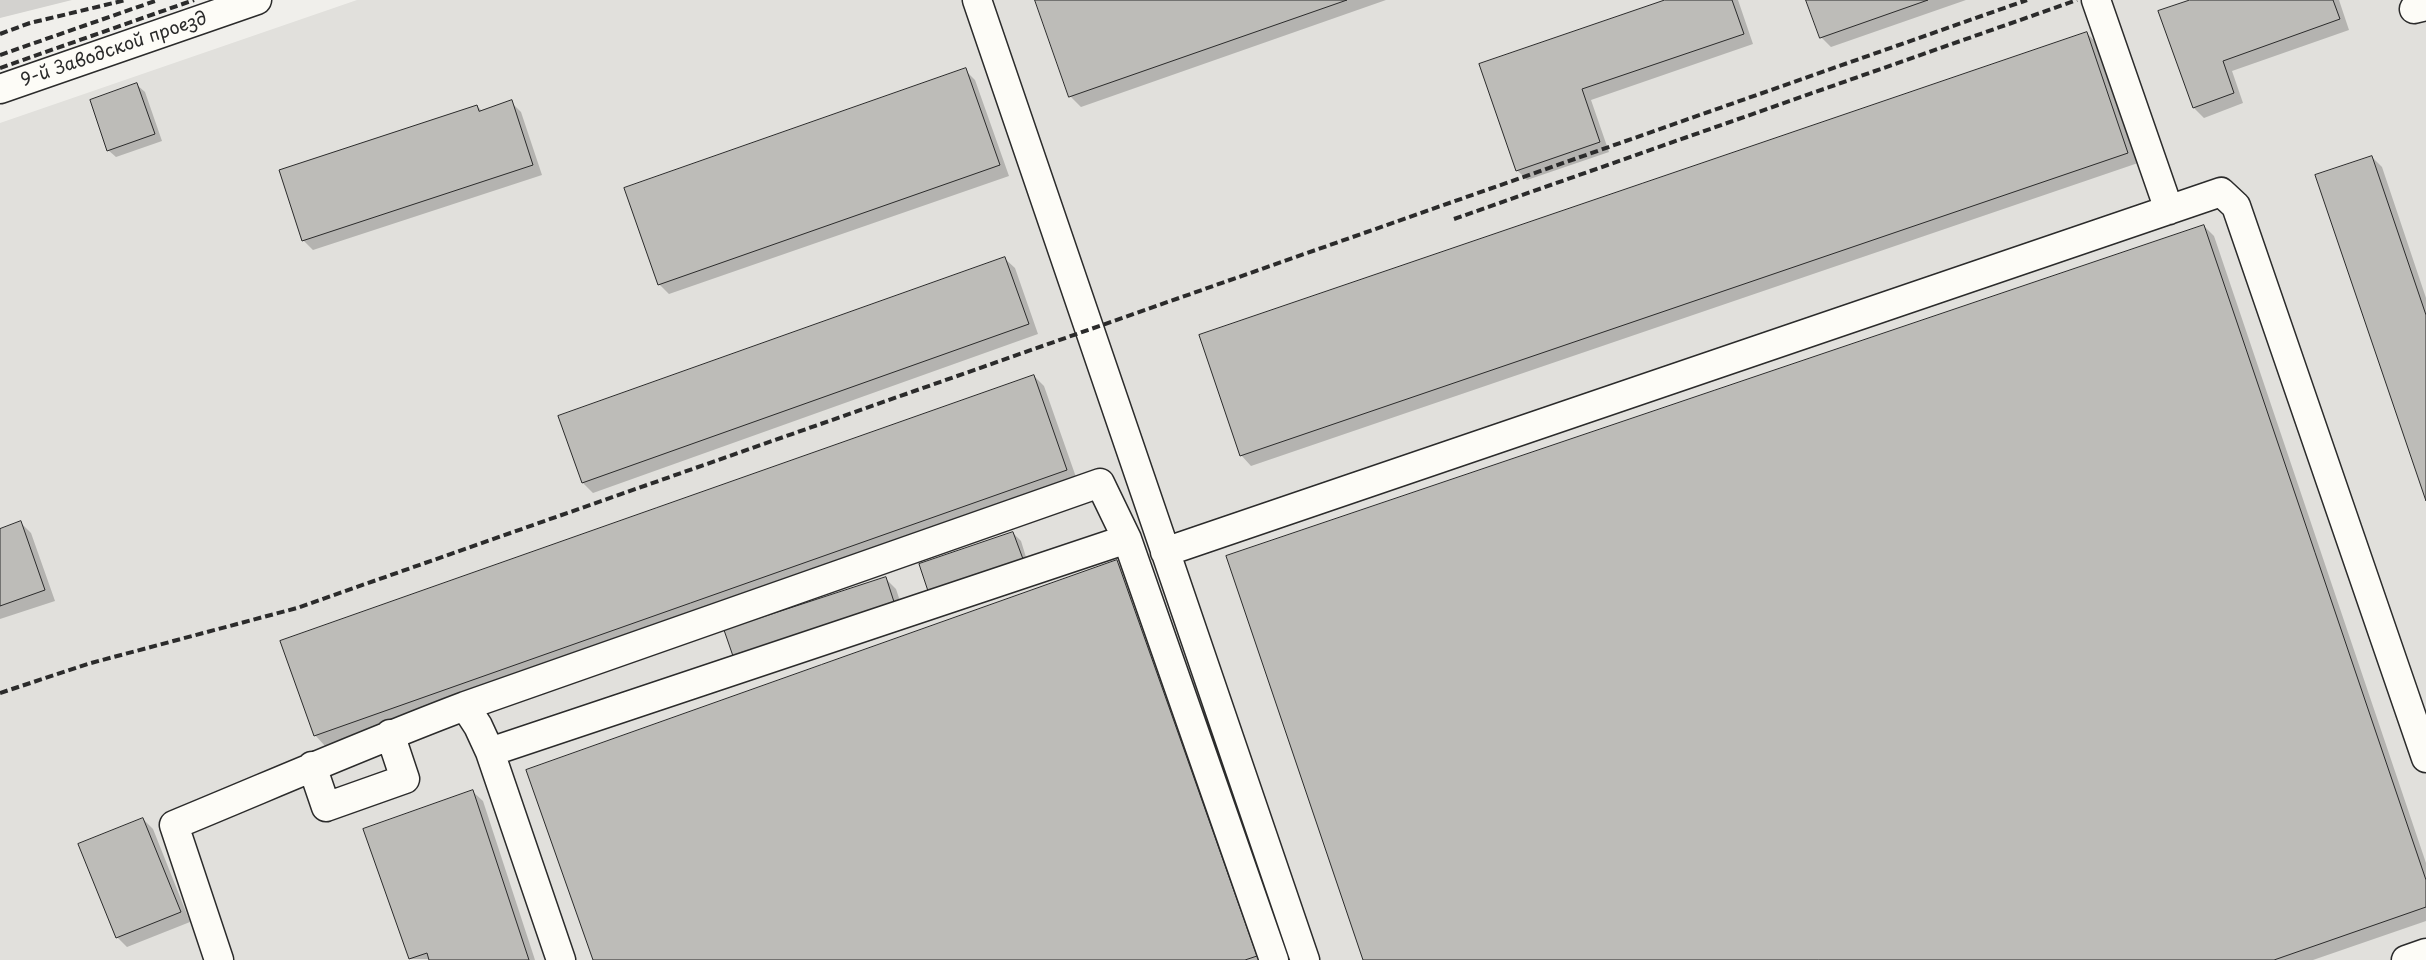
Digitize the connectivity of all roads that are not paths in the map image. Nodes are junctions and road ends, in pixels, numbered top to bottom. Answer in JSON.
{"nodes":[{"id":1,"x":257,"y":0,"type":"edge"},
{"id":2,"x":977,"y":0,"type":"edge"},
{"id":3,"x":2096,"y":0,"type":"edge"},
{"id":4,"x":0,"y":89,"type":"edge"},
{"id":5,"x":2169,"y":210,"type":"junction"},
{"id":6,"x":1127,"y":539,"type":"junction"},
{"id":7,"x":1165,"y":552,"type":"junction"},
{"id":8,"x":465,"y":706,"type":"junction"},
{"id":9,"x":390,"y":734,"type":"junction"},
{"id":10,"x":490,"y":752,"type":"junction"},
{"id":11,"x":2426,"y":758,"type":"edge"},
{"id":12,"x":312,"y":766,"type":"junction"},
{"id":13,"x":2426,"y":953,"type":"edge"},
{"id":14,"x":219,"y":960,"type":"edge"},
{"id":15,"x":561,"y":960,"type":"edge"},
{"id":16,"x":1274,"y":960,"type":"edge"},
{"id":17,"x":1305,"y":960,"type":"edge"},
{"id":18,"x":2406,"y":960,"type":"edge"}],
"edges":[{"from":1,"to":4,"type":"lane","name":"9-й Заводской проезд"},
{"from":2,"to":7,"type":"lane"},
{"from":3,"to":5,"type":"lane"},
{"from":5,"to":7,"type":"lane"},
{"from":5,"to":11,"type":"lane"},
{"from":6,"to":8,"type":"lane"},
{"from":6,"to":10,"type":"lane"},
{"from":6,"to":16,"type":"lane"},
{"from":7,"to":17,"type":"lane"},
{"from":8,"to":9,"type":"lane"},
{"from":8,"to":10,"type":"lane"},
{"from":9,"to":12,"type":"lane"},
{"from":9,"to":12,"type":"lane"},
{"from":10,"to":15,"type":"lane"},
{"from":12,"to":14,"type":"lane"},
{"from":13,"to":18,"type":"lane"}]}
